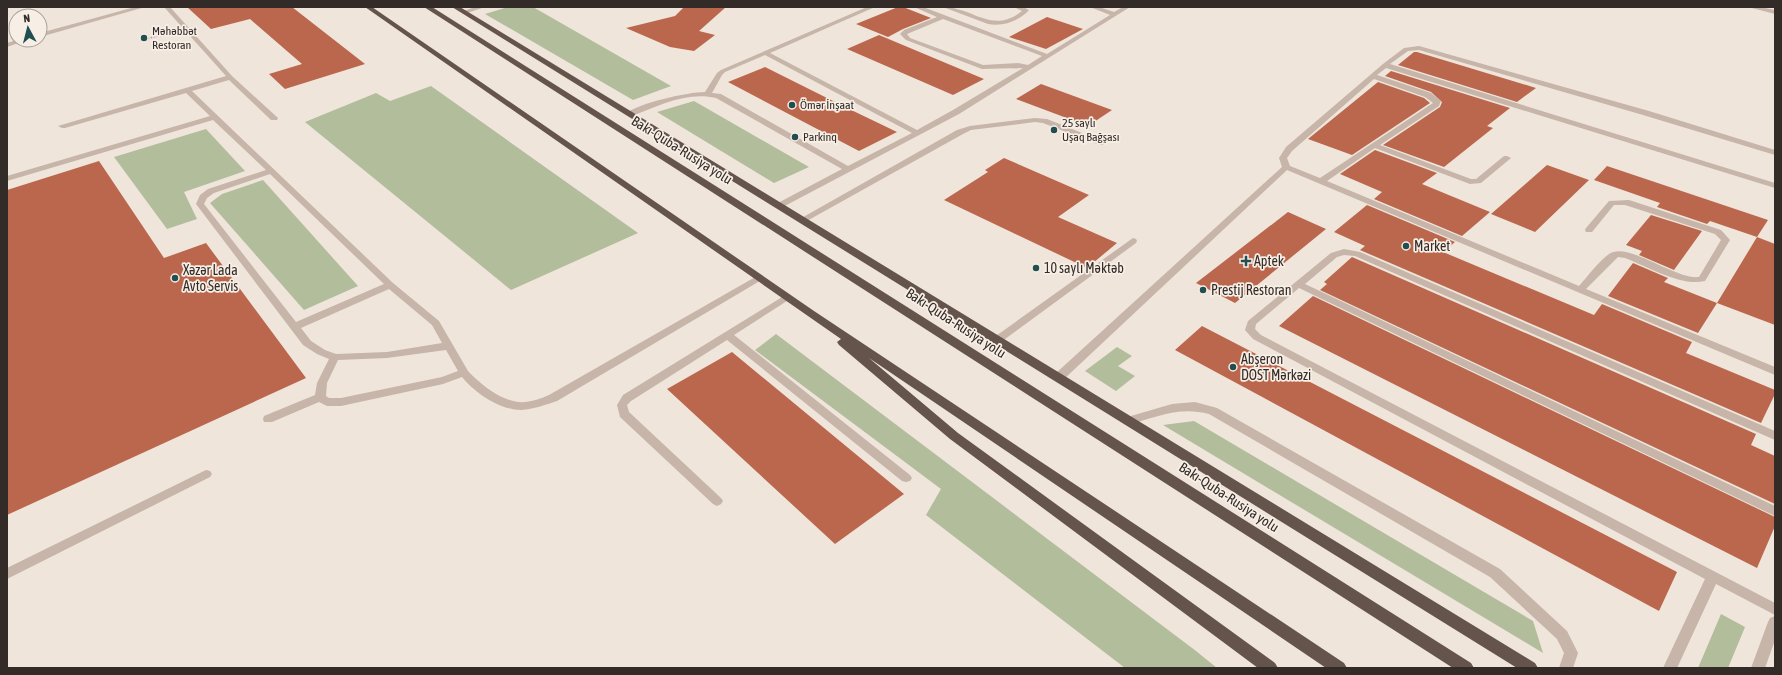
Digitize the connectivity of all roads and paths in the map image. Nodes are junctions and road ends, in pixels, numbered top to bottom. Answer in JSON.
{"nodes":[{"id":1,"x":142,"y":7,"type":"edge"},
{"id":2,"x":167,"y":7,"type":"edge"},
{"id":3,"x":368,"y":7,"type":"edge"},
{"id":4,"x":426,"y":7,"type":"edge"},
{"id":5,"x":482,"y":7,"type":"edge"},
{"id":6,"x":872,"y":7,"type":"edge"},
{"id":7,"x":917,"y":7,"type":"edge"},
{"id":8,"x":946,"y":7,"type":"edge"},
{"id":9,"x":1017,"y":7,"type":"edge"},
{"id":10,"x":1093,"y":7,"type":"edge"},
{"id":11,"x":1128,"y":7,"type":"edge"},
{"id":12,"x":1752,"y":7,"type":"edge"},
{"id":13,"x":460,"y":10,"type":"edge"},
{"id":14,"x":1775,"y":12,"type":"edge"},
{"id":15,"x":1115,"y":15,"type":"junction"},
{"id":16,"x":942,"y":17,"type":"junction"},
{"id":17,"x":186,"y":29,"type":"junction"},
{"id":18,"x":48,"y":34,"type":"edge"},
{"id":19,"x":142,"y":40,"type":"dead end"},
{"id":20,"x":765,"y":53,"type":"junction"},
{"id":21,"x":1047,"y":56,"type":"junction"},
{"id":22,"x":1385,"y":65,"type":"junction"},
{"id":23,"x":1030,"y":67,"type":"junction"},
{"id":24,"x":1373,"y":76,"type":"junction"},
{"id":25,"x":230,"y":77,"type":"junction"},
{"id":26,"x":187,"y":90,"type":"junction"},
{"id":27,"x":708,"y":93,"type":"junction"},
{"id":28,"x":629,"y":114,"type":"junction"},
{"id":29,"x":214,"y":117,"type":"junction"},
{"id":30,"x":274,"y":118,"type":"dead end"},
{"id":31,"x":62,"y":126,"type":"dead end"},
{"id":32,"x":918,"y":133,"type":"junction"},
{"id":33,"x":1103,"y":143,"type":"dead end"},
{"id":34,"x":1374,"y":145,"type":"junction"},
{"id":35,"x":1775,"y":153,"type":"edge"},
{"id":36,"x":1507,"y":158,"type":"dead end"},
{"id":37,"x":1286,"y":167,"type":"junction"},
{"id":38,"x":848,"y":169,"type":"junction"},
{"id":39,"x":270,"y":171,"type":"junction"},
{"id":40,"x":7,"y":179,"type":"edge"},
{"id":41,"x":1320,"y":182,"type":"junction"},
{"id":42,"x":1775,"y":186,"type":"edge"},
{"id":43,"x":779,"y":206,"type":"junction"},
{"id":44,"x":802,"y":220,"type":"junction"},
{"id":45,"x":1589,"y":230,"type":"dead end"},
{"id":46,"x":1133,"y":241,"type":"dead end"},
{"id":47,"x":760,"y":278,"type":"junction"},
{"id":48,"x":390,"y":284,"type":"junction"},
{"id":49,"x":1298,"y":284,"type":"junction"},
{"id":50,"x":1580,"y":290,"type":"junction"},
{"id":51,"x":787,"y":297,"type":"junction"},
{"id":52,"x":810,"y":313,"type":"junction"},
{"id":53,"x":294,"y":327,"type":"junction"},
{"id":54,"x":727,"y":335,"type":"junction"},
{"id":55,"x":997,"y":340,"type":"junction"},
{"id":56,"x":448,"y":346,"type":"junction"},
{"id":57,"x":335,"y":357,"type":"junction"},
{"id":58,"x":1775,"y":371,"type":"edge"},
{"id":59,"x":464,"y":373,"type":"junction"},
{"id":60,"x":1059,"y":377,"type":"junction"},
{"id":61,"x":320,"y":397,"type":"junction"},
{"id":62,"x":268,"y":419,"type":"dead end"},
{"id":63,"x":1128,"y":421,"type":"junction"},
{"id":64,"x":1775,"y":436,"type":"edge"},
{"id":65,"x":206,"y":474,"type":"dead end"},
{"id":66,"x":906,"y":478,"type":"dead end"},
{"id":67,"x":717,"y":501,"type":"dead end"},
{"id":68,"x":1775,"y":511,"type":"edge"},
{"id":69,"x":7,"y":574,"type":"edge"},
{"id":70,"x":1713,"y":576,"type":"junction"},
{"id":71,"x":1775,"y":609,"type":"edge"},
{"id":72,"x":1775,"y":622,"type":"edge"},
{"id":73,"x":1270,"y":668,"type":"edge"},
{"id":74,"x":1338,"y":668,"type":"edge"},
{"id":75,"x":1466,"y":668,"type":"edge"},
{"id":76,"x":1530,"y":668,"type":"edge"},
{"id":77,"x":1566,"y":668,"type":"edge"},
{"id":78,"x":1670,"y":668,"type":"edge"},
{"id":79,"x":1758,"y":668,"type":"edge"}],
"edges":[{"from":1,"to":18,"type":"street"},
{"from":2,"to":17,"type":"street"},
{"from":3,"to":47,"type":"highway"},
{"from":4,"to":75,"type":"highway","name":"Bakı-Quba-Rusiya yolu"},
{"from":5,"to":13,"type":"street"},
{"from":6,"to":20,"type":"street"},
{"from":7,"to":16,"type":"street"},
{"from":8,"to":9,"type":"street"},
{"from":10,"to":15,"type":"street"},
{"from":11,"to":15,"type":"street"},
{"from":12,"to":14,"type":"street"},
{"from":13,"to":28,"type":"highway"},
{"from":15,"to":21,"type":"street"},
{"from":16,"to":21,"type":"street"},
{"from":16,"to":23,"type":"street"},
{"from":17,"to":19,"type":"path"},
{"from":17,"to":25,"type":"street"},
{"from":20,"to":27,"type":"street"},
{"from":20,"to":32,"type":"street"},
{"from":21,"to":23,"type":"street"},
{"from":22,"to":24,"type":"street"},
{"from":22,"to":35,"type":"street"},
{"from":22,"to":42,"type":"street"},
{"from":23,"to":32,"type":"street"},
{"from":24,"to":34,"type":"street"},
{"from":24,"to":37,"type":"street"},
{"from":25,"to":26,"type":"street"},
{"from":25,"to":30,"type":"street"},
{"from":26,"to":29,"type":"street"},
{"from":26,"to":31,"type":"street"},
{"from":27,"to":28,"type":"street"},
{"from":27,"to":38,"type":"street"},
{"from":28,"to":43,"type":"highway"},
{"from":29,"to":39,"type":"street"},
{"from":29,"to":40,"type":"street"},
{"from":32,"to":38,"type":"street"},
{"from":33,"to":44,"type":"street"},
{"from":34,"to":36,"type":"street"},
{"from":34,"to":41,"type":"street"},
{"from":37,"to":41,"type":"street"},
{"from":37,"to":60,"type":"street"},
{"from":38,"to":43,"type":"street"},
{"from":39,"to":48,"type":"street"},
{"from":39,"to":53,"type":"street"},
{"from":41,"to":50,"type":"street"},
{"from":43,"to":44,"type":"highway"},
{"from":44,"to":55,"type":"highway"},
{"from":45,"to":50,"type":"street"},
{"from":46,"to":55,"type":"street"},
{"from":47,"to":51,"type":"highway"},
{"from":47,"to":59,"type":"street"},
{"from":48,"to":53,"type":"street"},
{"from":48,"to":56,"type":"street"},
{"from":49,"to":64,"type":"street"},
{"from":49,"to":68,"type":"street"},
{"from":49,"to":70,"type":"street"},
{"from":50,"to":58,"type":"street"},
{"from":51,"to":52,"type":"highway"},
{"from":51,"to":54,"type":"street"},
{"from":52,"to":73,"type":"highway"},
{"from":52,"to":74,"type":"highway"},
{"from":53,"to":57,"type":"street"},
{"from":54,"to":66,"type":"street"},
{"from":54,"to":67,"type":"street"},
{"from":55,"to":60,"type":"highway"},
{"from":56,"to":57,"type":"street"},
{"from":56,"to":59,"type":"street"},
{"from":57,"to":61,"type":"street"},
{"from":59,"to":61,"type":"street"},
{"from":60,"to":63,"type":"highway"},
{"from":61,"to":62,"type":"street"},
{"from":63,"to":76,"type":"highway"},
{"from":63,"to":77,"type":"street"},
{"from":65,"to":69,"type":"street"},
{"from":70,"to":71,"type":"street"},
{"from":70,"to":78,"type":"street"},
{"from":72,"to":79,"type":"street"}]}
